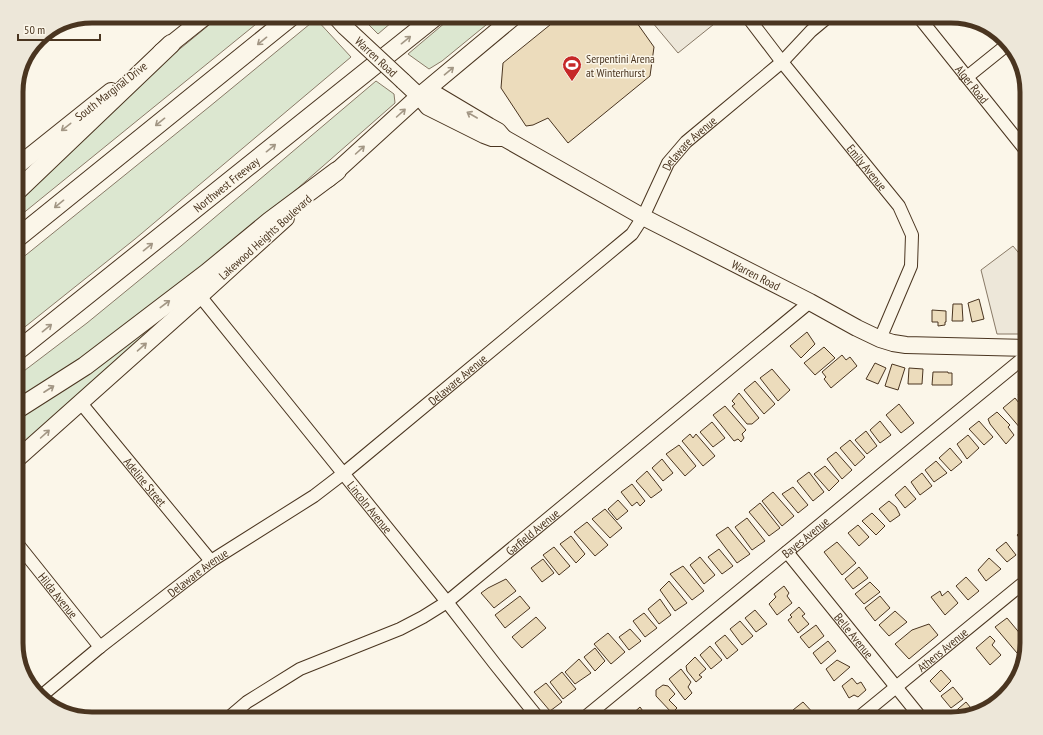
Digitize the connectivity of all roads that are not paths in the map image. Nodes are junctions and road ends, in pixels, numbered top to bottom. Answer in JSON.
{"nodes":[{"id":1,"x":197,"y":23,"type":"edge"},
{"id":2,"x":283,"y":23,"type":"edge"},
{"id":3,"x":341,"y":23,"type":"edge"},
{"id":4,"x":427,"y":23,"type":"edge"},
{"id":5,"x":507,"y":23,"type":"edge"},
{"id":6,"x":752,"y":23,"type":"edge"},
{"id":7,"x":820,"y":23,"type":"edge"},
{"id":8,"x":924,"y":23,"type":"edge"},
{"id":9,"x":171,"y":44,"type":"junction"},
{"id":10,"x":1004,"y":47,"type":"edge"},
{"id":11,"x":782,"y":62,"type":"junction"},
{"id":12,"x":967,"y":77,"type":"junction"},
{"id":13,"x":419,"y":96,"type":"junction"},
{"id":14,"x":1020,"y":143,"type":"edge"},
{"id":15,"x":23,"y":161,"type":"edge"},
{"id":16,"x":337,"y":171,"type":"junction"},
{"id":17,"x":23,"y":185,"type":"edge"},
{"id":18,"x":644,"y":217,"type":"junction"},
{"id":19,"x":23,"y":233,"type":"edge"},
{"id":20,"x":200,"y":296,"type":"junction"},
{"id":21,"x":810,"y":302,"type":"junction"},
{"id":22,"x":880,"y":339,"type":"junction"},
{"id":23,"x":23,"y":346,"type":"edge"},
{"id":24,"x":1020,"y":348,"type":"edge"},
{"id":25,"x":1020,"y":361,"type":"edge"},
{"id":26,"x":80,"y":402,"type":"junction"},
{"id":27,"x":23,"y":406,"type":"edge"},
{"id":28,"x":23,"y":454,"type":"edge"},
{"id":29,"x":344,"y":473,"type":"junction"},
{"id":30,"x":23,"y":551,"type":"edge"},
{"id":31,"x":787,"y":552,"type":"junction"},
{"id":32,"x":211,"y":561,"type":"junction"},
{"id":33,"x":1020,"y":586,"type":"edge"},
{"id":34,"x":447,"y":602,"type":"junction"},
{"id":35,"x":100,"y":648,"type":"junction"},
{"id":36,"x":896,"y":687,"type":"junction"},
{"id":37,"x":45,"y":693,"type":"edge"},
{"id":38,"x":235,"y":712,"type":"edge"},
{"id":39,"x":533,"y":712,"type":"edge"},
{"id":40,"x":592,"y":712,"type":"edge"},
{"id":41,"x":866,"y":712,"type":"edge"},
{"id":42,"x":916,"y":712,"type":"edge"}],
"edges":[{"from":1,"to":9,"type":"main road","name":"South Marginal Drive"},
{"from":2,"to":19,"type":"highway","one_way":true},
{"from":3,"to":13,"type":"main road","name":"Warren Road","bridge":true},
{"from":23,"to":4,"type":"highway","name":"Northwest Freeway","one_way":true},
{"from":13,"to":5,"type":"main road","name":"Lakewood Heights Boulevard","one_way":true},
{"from":6,"to":11,"type":"street","name":"Emily Avenue"},
{"from":7,"to":11,"type":"street","name":"Delaware Avenue"},
{"from":8,"to":12,"type":"street","name":"Alger Road"},
{"from":9,"to":15,"type":"main road","name":"South Marginal Drive","one_way":true},
{"from":9,"to":17,"type":"highway"},
{"from":10,"to":12,"type":"street"},
{"from":11,"to":18,"type":"street","name":"Delaware Avenue"},
{"from":11,"to":22,"type":"street","name":"Emily Avenue"},
{"from":12,"to":14,"type":"street","name":"Alger Road"},
{"from":16,"to":13,"type":"main road","name":"Lakewood Heights Boulevard","one_way":true},
{"from":13,"to":18,"type":"main road","name":"Warren Road"},
{"from":16,"to":20,"type":"main road","name":"Lakewood Heights Boulevard"},
{"from":27,"to":16,"type":"highway","one_way":true},
{"from":18,"to":21,"type":"main road","name":"Warren Road"},
{"from":18,"to":29,"type":"street","name":"Delaware Avenue"},
{"from":26,"to":20,"type":"main road","name":"Lakewood Heights Boulevard","one_way":true},
{"from":20,"to":29,"type":"street","name":"Lincoln Avenue"},
{"from":21,"to":22,"type":"main road","name":"Warren Road"},
{"from":21,"to":34,"type":"street","name":"Garfield Avenue"},
{"from":22,"to":24,"type":"main road","name":"Warren Road"},
{"from":25,"to":31,"type":"street","name":"Bayes Avenue"},
{"from":28,"to":26,"type":"main road","name":"Lakewood Heights Boulevard","one_way":true},
{"from":26,"to":32,"type":"street","name":"Adeline Street"},
{"from":29,"to":32,"type":"street","name":"Delaware Avenue"},
{"from":29,"to":34,"type":"street","name":"Lincoln Avenue"},
{"from":30,"to":35,"type":"street","name":"Hilda Avenue"},
{"from":31,"to":36,"type":"street","name":"Belle Avenue"},
{"from":31,"to":40,"type":"street","name":"Bayes Avenue"},
{"from":32,"to":35,"type":"street","name":"Delaware Avenue"},
{"from":33,"to":36,"type":"street","name":"Athens Avenue"},
{"from":34,"to":38,"type":"street","name":"Garfield Avenue"},
{"from":34,"to":39,"type":"street","name":"Lincoln Avenue"},
{"from":35,"to":37,"type":"street","name":"Delaware Avenue"},
{"from":36,"to":41,"type":"street","name":"Athens Avenue"},
{"from":36,"to":42,"type":"street","name":"Belle Avenue"}]}
